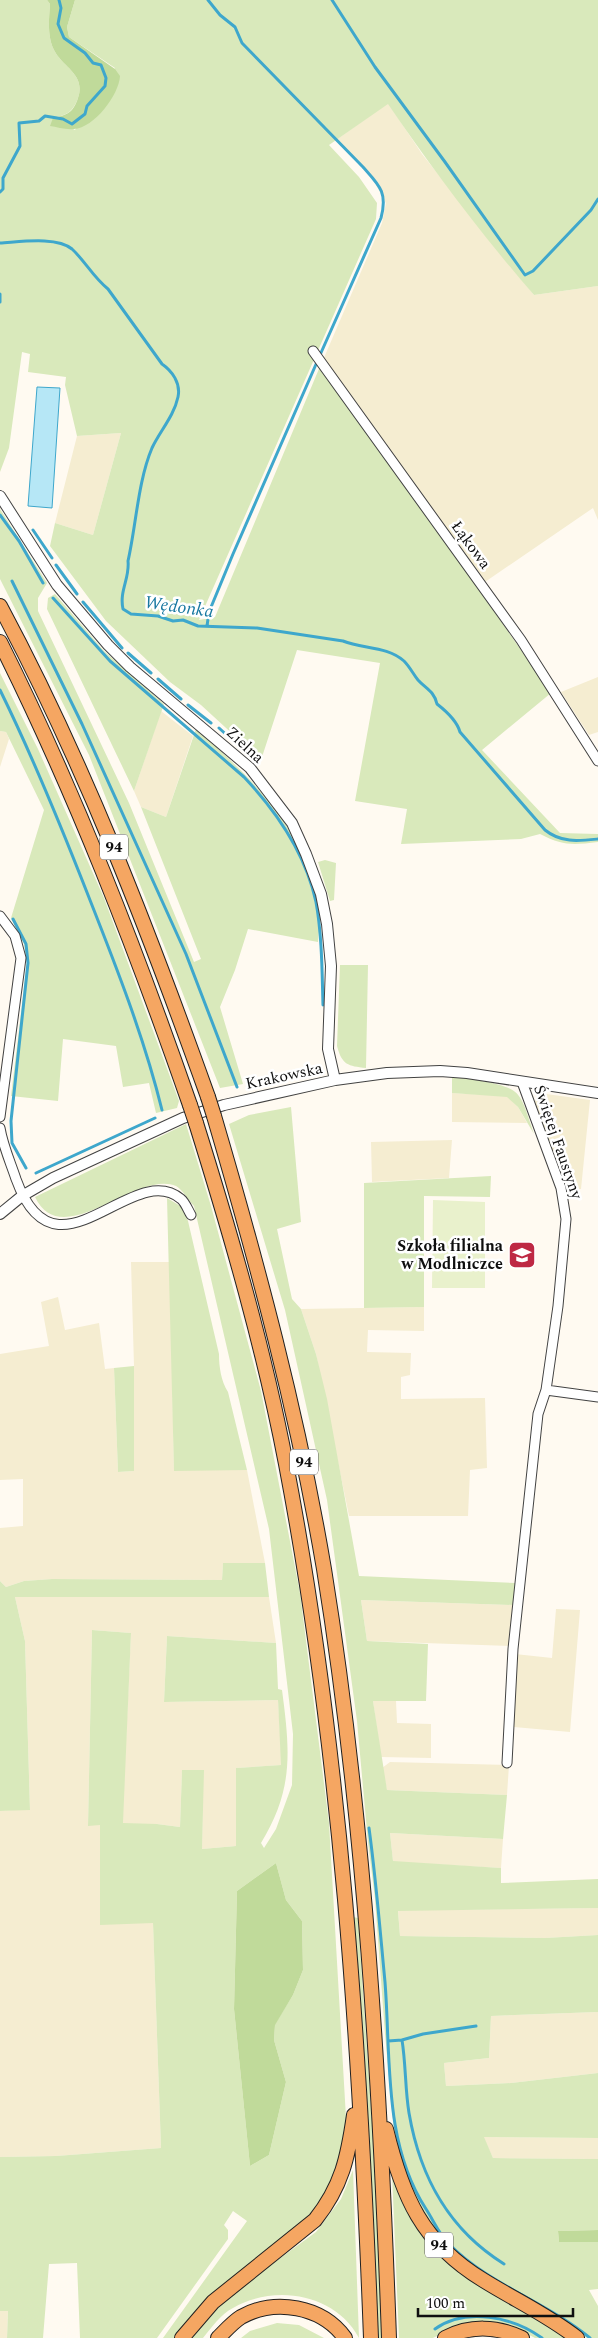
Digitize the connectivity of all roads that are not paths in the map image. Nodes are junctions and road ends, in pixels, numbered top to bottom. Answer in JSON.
{"nodes":[{"id":1,"x":313,"y":351,"type":"dead end"},
{"id":2,"x":0,"y":496,"type":"edge"},
{"id":3,"x":0,"y":606,"type":"edge"},
{"id":4,"x":0,"y":642,"type":"edge"},
{"id":5,"x":598,"y":761,"type":"edge"},
{"id":6,"x":0,"y":916,"type":"edge"},
{"id":7,"x":335,"y":1080,"type":"junction"},
{"id":8,"x":522,"y":1082,"type":"junction"},
{"id":9,"x":598,"y":1093,"type":"edge"},
{"id":10,"x":0,"y":1117,"type":"edge"},
{"id":11,"x":0,"y":1128,"type":"edge"},
{"id":12,"x":22,"y":1196,"type":"junction"},
{"id":13,"x":0,"y":1214,"type":"edge"},
{"id":14,"x":191,"y":1215,"type":"dead end"},
{"id":15,"x":546,"y":1390,"type":"junction"},
{"id":16,"x":598,"y":1397,"type":"edge"},
{"id":17,"x":507,"y":1763,"type":"dead end"},
{"id":18,"x":358,"y":2087,"type":"junction"},
{"id":19,"x":377,"y":2093,"type":"junction"},
{"id":20,"x":182,"y":2338,"type":"edge"},
{"id":21,"x":218,"y":2338,"type":"edge"},
{"id":22,"x":345,"y":2338,"type":"edge"},
{"id":23,"x":371,"y":2338,"type":"edge"},
{"id":24,"x":389,"y":2338,"type":"edge"},
{"id":25,"x":445,"y":2338,"type":"edge"},
{"id":26,"x":522,"y":2338,"type":"edge"},
{"id":27,"x":577,"y":2338,"type":"edge"}],
"edges":[{"from":1,"to":5,"type":"street","name":"Łąkowa"},
{"from":2,"to":7,"type":"street","name":"Zielna"},
{"from":3,"to":19,"type":"highway","number":"94","bridge":true},
{"from":4,"to":18,"type":"highway","number":"94","bridge":true},
{"from":6,"to":10,"type":"street"},
{"from":7,"to":8,"type":"street","name":"Krakowska"},
{"from":7,"to":12,"type":"street","name":"Krakowska"},
{"from":8,"to":9,"type":"street","name":"Krakowska"},
{"from":8,"to":15,"type":"street","name":"Świętej Faustyny"},
{"from":11,"to":12,"type":"street"},
{"from":12,"to":13,"type":"street","name":"Krakowska"},
{"from":12,"to":14,"type":"street"},
{"from":15,"to":16,"type":"street"},
{"from":15,"to":17,"type":"street","name":"Świętej Faustyny"},
{"from":18,"to":20,"type":"highway"},
{"from":18,"to":23,"type":"highway","number":"94"},
{"from":19,"to":24,"type":"highway"},
{"from":19,"to":27,"type":"highway","number":"94"},
{"from":21,"to":22,"type":"highway"},
{"from":25,"to":26,"type":"highway"}]}
